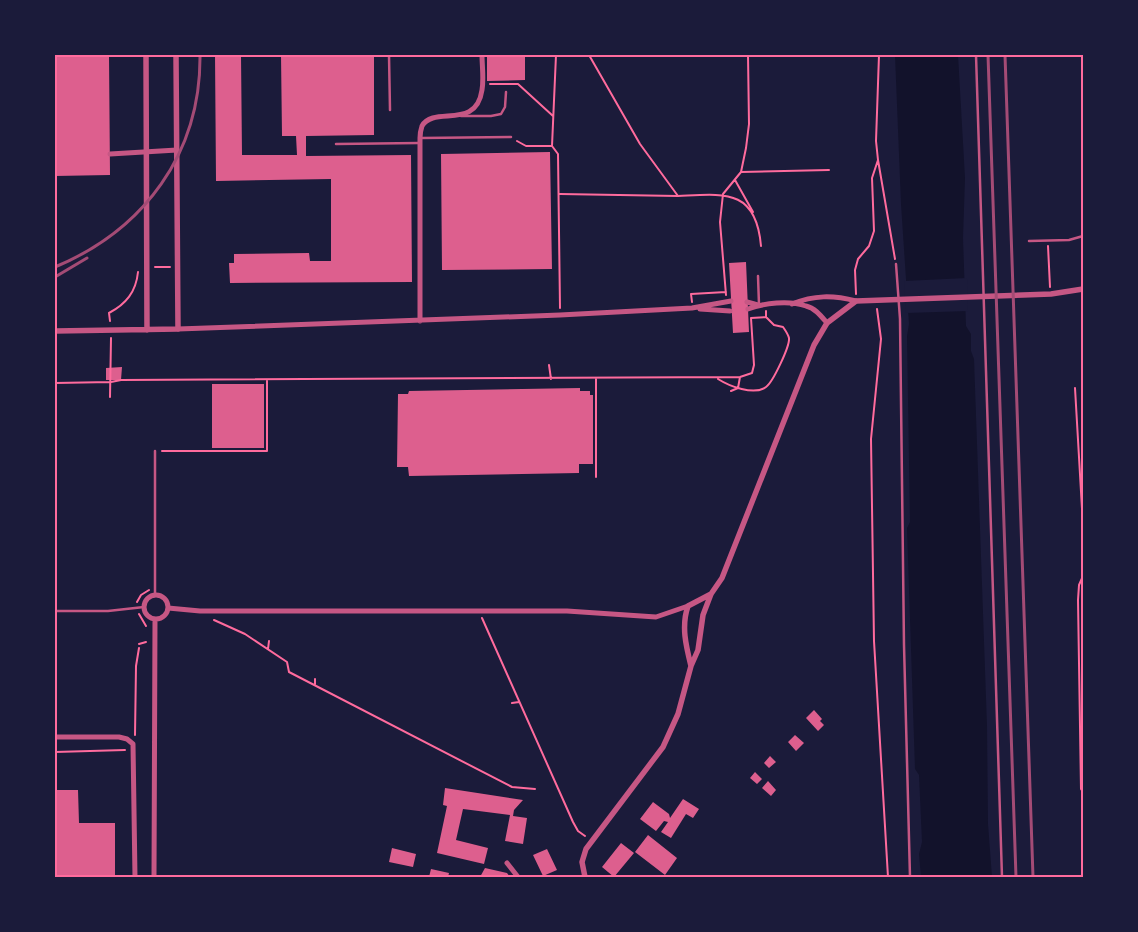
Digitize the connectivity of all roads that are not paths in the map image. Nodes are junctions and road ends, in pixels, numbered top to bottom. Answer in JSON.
{"nodes":[{"id":1,"x":146,"y":55,"type":"edge"},
{"id":2,"x":176,"y":55,"type":"edge"},
{"id":3,"x":389,"y":55,"type":"edge"},
{"id":4,"x":482,"y":55,"type":"edge"},
{"id":5,"x":976,"y":55,"type":"edge"},
{"id":6,"x":506,"y":92,"type":"dead end"},
{"id":7,"x":390,"y":110,"type":"dead end"},
{"id":8,"x":461,"y":116,"type":"junction"},
{"id":9,"x":511,"y":137,"type":"road end"},
{"id":10,"x":419,"y":140,"type":"junction"},
{"id":11,"x":336,"y":144,"type":"dead end"},
{"id":12,"x":147,"y":150,"type":"junction"},
{"id":13,"x":177,"y":150,"type":"junction"},
{"id":14,"x":110,"y":154,"type":"dead end"},
{"id":15,"x":1083,"y":236,"type":"edge"},
{"id":16,"x":1029,"y":241,"type":"dead end"},
{"id":17,"x":896,"y":264,"type":"road end"},
{"id":18,"x":758,"y":276,"type":"dead end"},
{"id":19,"x":1082,"y":291,"type":"edge"},
{"id":20,"x":856,"y":301,"type":"junction"},
{"id":21,"x":729,"y":302,"type":"road end"},
{"id":22,"x":748,"y":302,"type":"dead end"},
{"id":23,"x":791,"y":304,"type":"junction"},
{"id":24,"x":759,"y":305,"type":"junction"},
{"id":25,"x":692,"y":308,"type":"junction"},
{"id":26,"x":748,"y":309,"type":"dead end"},
{"id":27,"x":730,"y":311,"type":"dead end"},
{"id":28,"x":420,"y":321,"type":"junction"},
{"id":29,"x":827,"y":323,"type":"junction"},
{"id":30,"x":178,"y":329,"type":"junction"},
{"id":31,"x":55,"y":330,"type":"edge"},
{"id":32,"x":147,"y":330,"type":"junction"},
{"id":33,"x":155,"y":451,"type":"road end"},
{"id":34,"x":712,"y":594,"type":"junction"},
{"id":35,"x":155,"y":595,"type":"junction"},
{"id":36,"x":688,"y":606,"type":"junction"},
{"id":37,"x":144,"y":607,"type":"junction"},
{"id":38,"x":168,"y":608,"type":"junction"},
{"id":39,"x":55,"y":611,"type":"edge"},
{"id":40,"x":155,"y":618,"type":"junction"},
{"id":41,"x":691,"y":666,"type":"junction"},
{"id":42,"x":55,"y":738,"type":"edge"},
{"id":43,"x":507,"y":862,"type":"dead end"},
{"id":44,"x":136,"y":877,"type":"edge"},
{"id":45,"x":154,"y":877,"type":"edge"},
{"id":46,"x":518,"y":877,"type":"edge"},
{"id":47,"x":585,"y":877,"type":"edge"},
{"id":48,"x":910,"y":877,"type":"edge"},
{"id":49,"x":1002,"y":877,"type":"edge"}],
"edges":[{"from":1,"to":12,"type":"street"},
{"from":2,"to":13,"type":"street"},
{"from":3,"to":7,"type":"lane"},
{"from":4,"to":8,"type":"street"},
{"from":5,"to":49,"type":"lane"},
{"from":6,"to":8,"type":"lane"},
{"from":8,"to":10,"type":"street"},
{"from":9,"to":10,"type":"lane"},
{"from":10,"to":11,"type":"lane"},
{"from":10,"to":28,"type":"street"},
{"from":12,"to":13,"type":"street"},
{"from":12,"to":14,"type":"street"},
{"from":12,"to":32,"type":"street"},
{"from":13,"to":30,"type":"street"},
{"from":15,"to":16,"type":"lane"},
{"from":17,"to":48,"type":"lane"},
{"from":18,"to":24,"type":"lane"},
{"from":19,"to":20,"type":"street"},
{"from":20,"to":23,"type":"street"},
{"from":20,"to":29,"type":"street"},
{"from":21,"to":25,"type":"street"},
{"from":22,"to":24,"type":"street"},
{"from":23,"to":24,"type":"street"},
{"from":23,"to":29,"type":"street"},
{"from":24,"to":26,"type":"street"},
{"from":25,"to":27,"type":"street"},
{"from":25,"to":28,"type":"street"},
{"from":28,"to":30,"type":"street"},
{"from":29,"to":34,"type":"street"},
{"from":30,"to":32,"type":"street"},
{"from":31,"to":32,"type":"street"},
{"from":33,"to":35,"type":"lane"},
{"from":34,"to":36,"type":"street"},
{"from":34,"to":41,"type":"street"},
{"from":35,"to":37,"type":"street"},
{"from":35,"to":38,"type":"street"},
{"from":36,"to":38,"type":"street"},
{"from":36,"to":41,"type":"street"},
{"from":37,"to":39,"type":"lane"},
{"from":37,"to":40,"type":"street"},
{"from":38,"to":40,"type":"street"},
{"from":40,"to":45,"type":"street"},
{"from":41,"to":47,"type":"street"},
{"from":42,"to":44,"type":"street"},
{"from":43,"to":46,"type":"street"}]}
